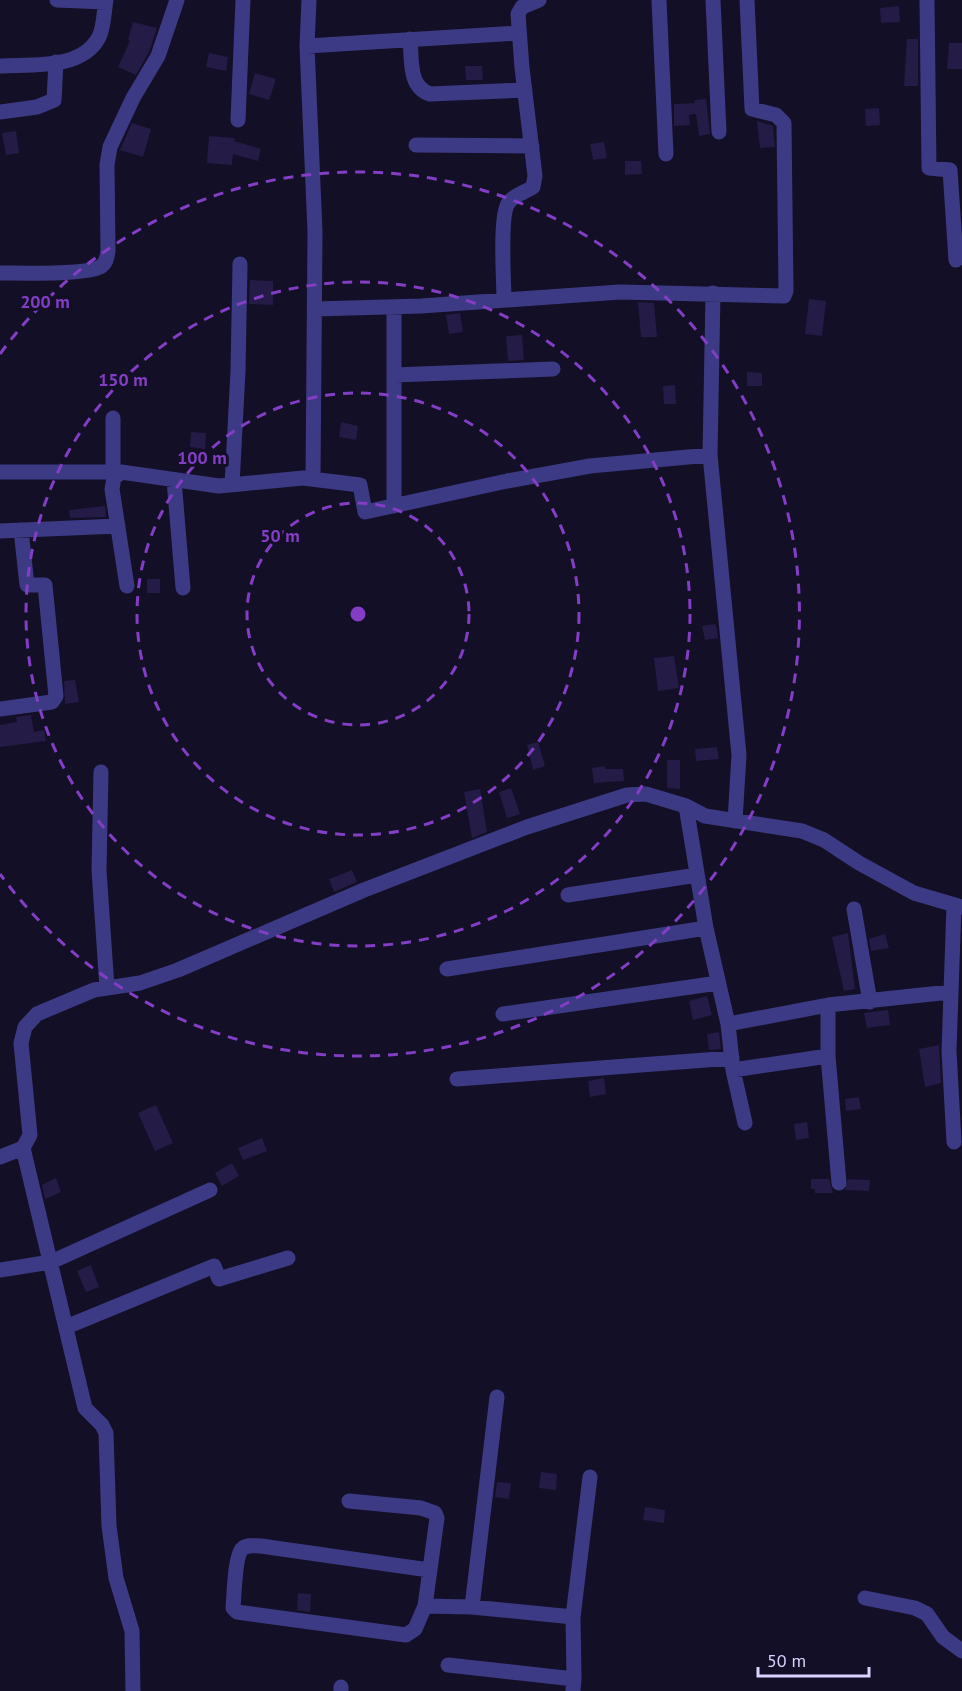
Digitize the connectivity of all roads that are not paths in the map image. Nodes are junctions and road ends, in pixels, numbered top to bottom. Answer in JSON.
{"nodes":[{"id":1,"x":57,"y":0,"type":"edge"},
{"id":2,"x":177,"y":0,"type":"edge"},
{"id":3,"x":243,"y":0,"type":"edge"},
{"id":4,"x":309,"y":0,"type":"edge"},
{"id":5,"x":538,"y":0,"type":"edge"},
{"id":6,"x":658,"y":0,"type":"edge"},
{"id":7,"x":713,"y":0,"type":"edge"},
{"id":8,"x":747,"y":0,"type":"edge"},
{"id":9,"x":927,"y":0,"type":"edge"},
{"id":10,"x":105,"y":1,"type":"edge"},
{"id":11,"x":519,"y":33,"type":"junction"},
{"id":12,"x":410,"y":39,"type":"junction"},
{"id":13,"x":307,"y":46,"type":"junction"},
{"id":14,"x":56,"y":62,"type":"junction"},
{"id":15,"x":0,"y":66,"type":"edge"},
{"id":16,"x":525,"y":90,"type":"junction"},
{"id":17,"x":0,"y":112,"type":"edge"},
{"id":18,"x":238,"y":120,"type":"dead end"},
{"id":19,"x":719,"y":132,"type":"dead end"},
{"id":20,"x":416,"y":146,"type":"dead end"},
{"id":21,"x":532,"y":146,"type":"junction"},
{"id":22,"x":666,"y":154,"type":"dead end"},
{"id":23,"x":956,"y":260,"type":"dead end"},
{"id":24,"x":240,"y":264,"type":"dead end"},
{"id":25,"x":0,"y":273,"type":"edge"},
{"id":26,"x":713,"y":293,"type":"junction"},
{"id":27,"x":504,"y":300,"type":"junction"},
{"id":28,"x":394,"y":307,"type":"junction"},
{"id":29,"x":315,"y":309,"type":"junction"},
{"id":30,"x":553,"y":369,"type":"dead end"},
{"id":31,"x":394,"y":375,"type":"junction"},
{"id":32,"x":113,"y":418,"type":"dead end"},
{"id":33,"x":710,"y":455,"type":"junction"},
{"id":34,"x":0,"y":472,"type":"edge"},
{"id":35,"x":117,"y":472,"type":"junction"},
{"id":36,"x":314,"y":479,"type":"junction"},
{"id":37,"x":174,"y":480,"type":"junction"},
{"id":38,"x":232,"y":485,"type":"junction"},
{"id":39,"x":394,"y":506,"type":"junction"},
{"id":40,"x":118,"y":526,"type":"junction"},
{"id":41,"x":21,"y":530,"type":"junction"},
{"id":42,"x":0,"y":531,"type":"edge"},
{"id":43,"x":127,"y":586,"type":"dead end"},
{"id":44,"x":183,"y":588,"type":"dead end"},
{"id":45,"x":0,"y":709,"type":"edge"},
{"id":46,"x":102,"y":772,"type":"dead end"},
{"id":47,"x":686,"y":806,"type":"junction"},
{"id":48,"x":735,"y":821,"type":"junction"},
{"id":49,"x":697,"y":875,"type":"junction"},
{"id":50,"x":568,"y":895,"type":"dead end"},
{"id":51,"x":958,"y":906,"type":"edge"},
{"id":52,"x":854,"y":909,"type":"dead end"},
{"id":53,"x":706,"y":928,"type":"junction"},
{"id":54,"x":447,"y":969,"type":"dead end"},
{"id":55,"x":718,"y":983,"type":"junction"},
{"id":56,"x":107,"y":988,"type":"junction"},
{"id":57,"x":950,"y":992,"type":"junction"},
{"id":58,"x":870,"y":1002,"type":"junction"},
{"id":59,"x":828,"y":1005,"type":"junction"},
{"id":60,"x":503,"y":1014,"type":"dead end"},
{"id":61,"x":728,"y":1024,"type":"junction"},
{"id":62,"x":828,"y":1056,"type":"junction"},
{"id":63,"x":732,"y":1064,"type":"junction"},
{"id":64,"x":457,"y":1079,"type":"dead end"},
{"id":65,"x":745,"y":1123,"type":"dead end"},
{"id":66,"x":954,"y":1142,"type":"dead end"},
{"id":67,"x":23,"y":1148,"type":"junction"},
{"id":68,"x":0,"y":1157,"type":"edge"},
{"id":69,"x":840,"y":1183,"type":"dead end"},
{"id":70,"x":210,"y":1190,"type":"dead end"},
{"id":71,"x":288,"y":1258,"type":"dead end"},
{"id":72,"x":51,"y":1262,"type":"junction"},
{"id":73,"x":0,"y":1270,"type":"edge"},
{"id":74,"x":66,"y":1327,"type":"junction"},
{"id":75,"x":497,"y":1397,"type":"dead end"},
{"id":76,"x":590,"y":1477,"type":"dead end"},
{"id":77,"x":349,"y":1501,"type":"dead end"},
{"id":78,"x":429,"y":1570,"type":"junction"},
{"id":79,"x":865,"y":1598,"type":"dead end"},
{"id":80,"x":425,"y":1606,"type":"junction"},
{"id":81,"x":472,"y":1607,"type":"junction"},
{"id":82,"x":573,"y":1617,"type":"junction"},
{"id":83,"x":962,"y":1651,"type":"edge"},
{"id":84,"x":448,"y":1665,"type":"dead end"},
{"id":85,"x":573,"y":1685,"type":"edge"},
{"id":86,"x":133,"y":1691,"type":"edge"}],
"edges":[{"from":1,"to":10,"type":"street"},
{"from":2,"to":25,"type":"street"},
{"from":3,"to":18,"type":"street"},
{"from":4,"to":13,"type":"street"},
{"from":5,"to":11,"type":"street"},
{"from":6,"to":22,"type":"street"},
{"from":7,"to":19,"type":"street"},
{"from":8,"to":26,"type":"street"},
{"from":9,"to":23,"type":"street"},
{"from":10,"to":14,"type":"street"},
{"from":11,"to":12,"type":"street"},
{"from":11,"to":16,"type":"street"},
{"from":12,"to":13,"type":"street"},
{"from":12,"to":16,"type":"street"},
{"from":13,"to":29,"type":"street"},
{"from":14,"to":15,"type":"street"},
{"from":14,"to":17,"type":"street"},
{"from":16,"to":21,"type":"street"},
{"from":20,"to":21,"type":"street"},
{"from":21,"to":27,"type":"street"},
{"from":24,"to":38,"type":"street"},
{"from":26,"to":27,"type":"street"},
{"from":26,"to":33,"type":"street"},
{"from":27,"to":28,"type":"street"},
{"from":28,"to":29,"type":"street"},
{"from":28,"to":31,"type":"street"},
{"from":29,"to":36,"type":"street"},
{"from":30,"to":31,"type":"street"},
{"from":31,"to":39,"type":"street"},
{"from":32,"to":35,"type":"street"},
{"from":33,"to":39,"type":"street"},
{"from":33,"to":48,"type":"street"},
{"from":34,"to":35,"type":"street"},
{"from":35,"to":37,"type":"street"},
{"from":35,"to":40,"type":"street"},
{"from":36,"to":38,"type":"street"},
{"from":36,"to":39,"type":"street"},
{"from":37,"to":38,"type":"street"},
{"from":37,"to":44,"type":"street"},
{"from":40,"to":41,"type":"street"},
{"from":40,"to":43,"type":"street"},
{"from":41,"to":42,"type":"street"},
{"from":41,"to":45,"type":"street"},
{"from":46,"to":56,"type":"street"},
{"from":47,"to":48,"type":"street"},
{"from":47,"to":49,"type":"street"},
{"from":47,"to":56,"type":"street"},
{"from":48,"to":51,"type":"street"},
{"from":49,"to":50,"type":"street"},
{"from":49,"to":53,"type":"street"},
{"from":51,"to":57,"type":"street"},
{"from":52,"to":58,"type":"street"},
{"from":53,"to":54,"type":"street"},
{"from":53,"to":55,"type":"street"},
{"from":55,"to":60,"type":"street"},
{"from":55,"to":61,"type":"street"},
{"from":56,"to":67,"type":"street"},
{"from":57,"to":58,"type":"street"},
{"from":57,"to":66,"type":"street"},
{"from":58,"to":59,"type":"street"},
{"from":59,"to":61,"type":"street"},
{"from":59,"to":62,"type":"street"},
{"from":61,"to":63,"type":"street"},
{"from":62,"to":63,"type":"street"},
{"from":62,"to":69,"type":"street"},
{"from":63,"to":64,"type":"street"},
{"from":63,"to":65,"type":"street"},
{"from":67,"to":68,"type":"street"},
{"from":67,"to":72,"type":"street"},
{"from":70,"to":72,"type":"street"},
{"from":71,"to":74,"type":"street"},
{"from":72,"to":73,"type":"street"},
{"from":72,"to":74,"type":"street"},
{"from":74,"to":86,"type":"street"},
{"from":75,"to":81,"type":"street"},
{"from":76,"to":82,"type":"street"},
{"from":77,"to":78,"type":"street"},
{"from":78,"to":80,"type":"street"},
{"from":78,"to":80,"type":"street"},
{"from":79,"to":83,"type":"street"},
{"from":80,"to":81,"type":"street"},
{"from":81,"to":82,"type":"street"},
{"from":82,"to":85,"type":"street"},
{"from":84,"to":85,"type":"street"}]}
